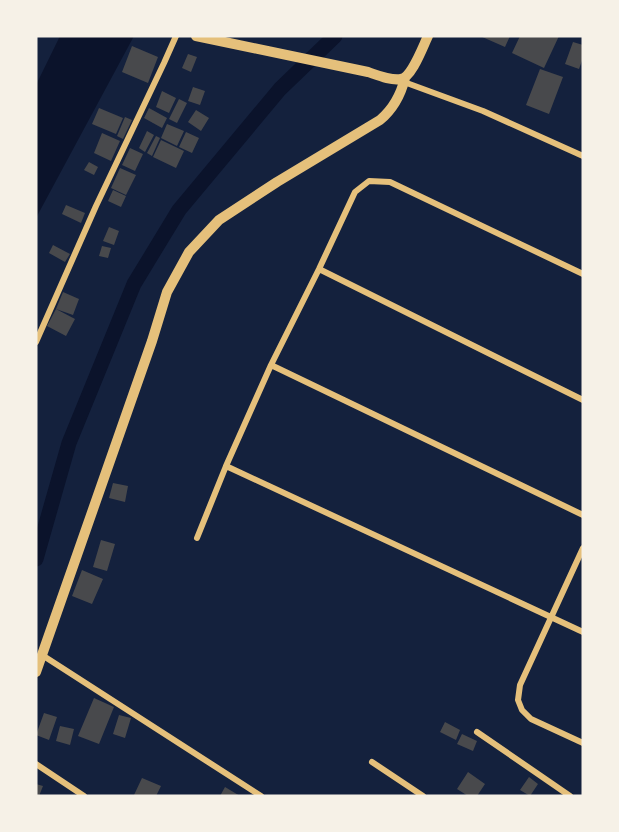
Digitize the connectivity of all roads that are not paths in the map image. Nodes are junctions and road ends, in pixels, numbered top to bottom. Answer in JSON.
{"nodes":[{"id":1,"x":176,"y":36,"type":"edge"},
{"id":2,"x":198,"y":36,"type":"edge"},
{"id":3,"x":428,"y":36,"type":"edge"},
{"id":4,"x":403,"y":80,"type":"junction"},
{"id":5,"x":583,"y":156,"type":"edge"},
{"id":6,"x":319,"y":269,"type":"junction"},
{"id":7,"x":583,"y":274,"type":"edge"},
{"id":8,"x":36,"y":342,"type":"edge"},
{"id":9,"x":271,"y":365,"type":"junction"},
{"id":10,"x":583,"y":400,"type":"edge"},
{"id":11,"x":226,"y":466,"type":"junction"},
{"id":12,"x":583,"y":515,"type":"edge"},
{"id":13,"x":196,"y":537,"type":"dead end"},
{"id":14,"x":583,"y":548,"type":"edge"},
{"id":15,"x":551,"y":616,"type":"junction"},
{"id":16,"x":583,"y":632,"type":"edge"},
{"id":17,"x":42,"y":655,"type":"junction"},
{"id":18,"x":36,"y":672,"type":"edge"},
{"id":19,"x":477,"y":732,"type":"dead end"},
{"id":20,"x":583,"y":743,"type":"edge"},
{"id":21,"x":372,"y":762,"type":"dead end"},
{"id":22,"x":36,"y":764,"type":"edge"},
{"id":23,"x":84,"y":796,"type":"edge"},
{"id":24,"x":261,"y":796,"type":"edge"},
{"id":25,"x":423,"y":796,"type":"edge"},
{"id":26,"x":570,"y":796,"type":"edge"}],
"edges":[{"from":1,"to":8,"type":"street"},
{"from":2,"to":4,"type":"street"},
{"from":3,"to":4,"type":"street"},
{"from":4,"to":5,"type":"street"},
{"from":4,"to":17,"type":"street"},
{"from":6,"to":7,"type":"street"},
{"from":6,"to":9,"type":"street"},
{"from":6,"to":10,"type":"street"},
{"from":9,"to":11,"type":"street"},
{"from":9,"to":12,"type":"street"},
{"from":11,"to":13,"type":"street"},
{"from":11,"to":15,"type":"street"},
{"from":14,"to":15,"type":"street"},
{"from":15,"to":16,"type":"street"},
{"from":15,"to":20,"type":"street"},
{"from":17,"to":18,"type":"street"},
{"from":17,"to":24,"type":"street"},
{"from":19,"to":26,"type":"street"},
{"from":21,"to":25,"type":"street"},
{"from":22,"to":23,"type":"street"}]}
